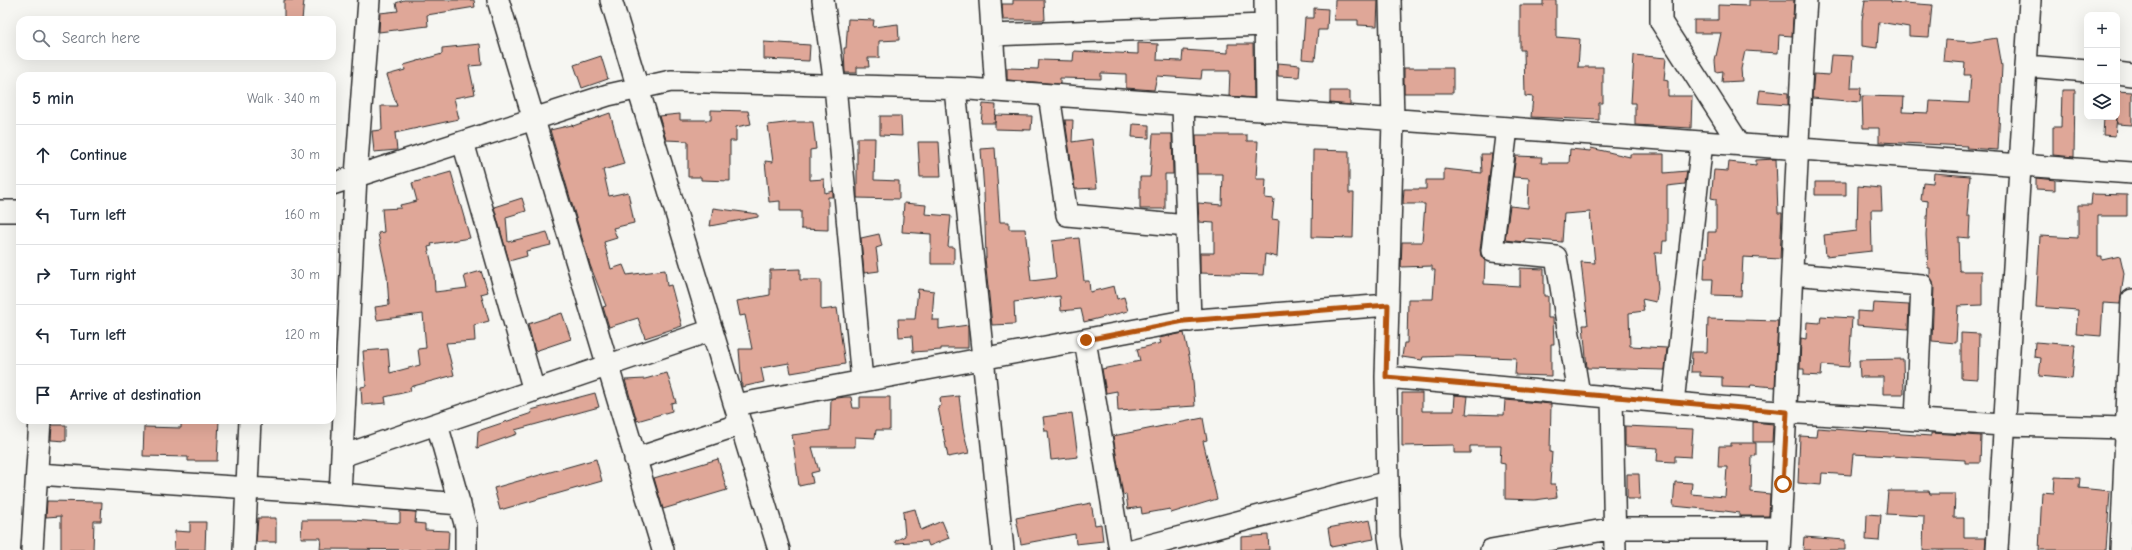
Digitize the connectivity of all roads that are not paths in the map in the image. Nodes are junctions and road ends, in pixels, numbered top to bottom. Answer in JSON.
{"nodes":[{"id":1,"x":369,"y":0,"type":"edge"},
{"id":2,"x":498,"y":0,"type":"edge"},
{"id":3,"x":612,"y":0,"type":"edge"},
{"id":4,"x":823,"y":0,"type":"edge"},
{"id":5,"x":990,"y":0,"type":"edge"},
{"id":6,"x":1265,"y":0,"type":"edge"},
{"id":7,"x":1390,"y":0,"type":"edge"},
{"id":8,"x":1661,"y":0,"type":"edge"},
{"id":9,"x":1806,"y":0,"type":"edge"},
{"id":10,"x":2030,"y":0,"type":"edge"},
{"id":11,"x":1265,"y":25,"type":"junction"},
{"id":12,"x":992,"y":35,"type":"junction"},
{"id":13,"x":2026,"y":66,"type":"junction"},
{"id":14,"x":2084,"y":71,"type":"edge"},
{"id":15,"x":2120,"y":73,"type":"edge"},
{"id":16,"x":2132,"y":75,"type":"edge"},
{"id":17,"x":835,"y":86,"type":"junction"},
{"id":18,"x":638,"y":88,"type":"junction"},
{"id":19,"x":955,"y":89,"type":"junction"},
{"id":20,"x":996,"y":91,"type":"junction"},
{"id":21,"x":1049,"y":95,"type":"junction"},
{"id":22,"x":1183,"y":105,"type":"junction"},
{"id":23,"x":1266,"y":111,"type":"junction"},
{"id":24,"x":533,"y":119,"type":"junction"},
{"id":25,"x":1393,"y":120,"type":"junction"},
{"id":26,"x":1507,"y":128,"type":"junction"},
{"id":27,"x":463,"y":142,"type":"junction"},
{"id":28,"x":1702,"y":142,"type":"junction"},
{"id":29,"x":1740,"y":145,"type":"junction"},
{"id":30,"x":1796,"y":149,"type":"junction"},
{"id":31,"x":2020,"y":165,"type":"junction"},
{"id":32,"x":2132,"y":173,"type":"edge"},
{"id":33,"x":356,"y":176,"type":"junction"},
{"id":34,"x":336,"y":183,"type":"edge"},
{"id":35,"x":16,"y":210,"type":"edge"},
{"id":36,"x":0,"y":211,"type":"edge"},
{"id":37,"x":1187,"y":226,"type":"junction"},
{"id":38,"x":1792,"y":274,"type":"junction"},
{"id":39,"x":2132,"y":300,"type":"edge"},
{"id":40,"x":1388,"y":305,"type":"junction"},
{"id":41,"x":1190,"y":321,"type":"junction"},
{"id":42,"x":712,"y":330,"type":"junction"},
{"id":43,"x":1086,"y":340,"type":"junction"},
{"id":44,"x":983,"y":359,"type":"junction"},
{"id":45,"x":608,"y":366,"type":"junction"},
{"id":46,"x":1386,"y":377,"type":"junction"},
{"id":47,"x":862,"y":381,"type":"junction"},
{"id":48,"x":534,"y":391,"type":"junction"},
{"id":49,"x":1579,"y":394,"type":"junction"},
{"id":50,"x":1612,"y":397,"type":"junction"},
{"id":51,"x":1673,"y":403,"type":"junction"},
{"id":52,"x":1787,"y":412,"type":"junction"},
{"id":53,"x":738,"y":414,"type":"junction"},
{"id":54,"x":1916,"y":420,"type":"junction"},
{"id":55,"x":40,"y":424,"type":"edge"},
{"id":56,"x":250,"y":424,"type":"edge"},
{"id":57,"x":437,"y":424,"type":"junction"},
{"id":58,"x":2004,"y":425,"type":"junction"},
{"id":59,"x":2128,"y":440,"type":"edge"},
{"id":60,"x":342,"y":456,"type":"junction"},
{"id":61,"x":636,"y":459,"type":"junction"},
{"id":62,"x":37,"y":474,"type":"junction"},
{"id":63,"x":1388,"y":482,"type":"junction"},
{"id":64,"x":247,"y":488,"type":"junction"},
{"id":65,"x":340,"y":494,"type":"junction"},
{"id":66,"x":460,"y":504,"type":"junction"},
{"id":67,"x":1615,"y":528,"type":"junction"},
{"id":68,"x":1780,"y":528,"type":"junction"},
{"id":69,"x":32,"y":550,"type":"edge"},
{"id":70,"x":244,"y":550,"type":"edge"},
{"id":71,"x":466,"y":550,"type":"edge"},
{"id":72,"x":663,"y":550,"type":"edge"},
{"id":73,"x":779,"y":550,"type":"edge"},
{"id":74,"x":1003,"y":550,"type":"edge"},
{"id":75,"x":1120,"y":550,"type":"edge"},
{"id":76,"x":1132,"y":550,"type":"edge"},
{"id":77,"x":1391,"y":550,"type":"edge"},
{"id":78,"x":1491,"y":550,"type":"edge"},
{"id":79,"x":1616,"y":550,"type":"edge"},
{"id":80,"x":1779,"y":550,"type":"edge"},
{"id":81,"x":1997,"y":550,"type":"edge"},
{"id":82,"x":2120,"y":550,"type":"edge"}],
"edges":[{"from":1,"to":33,"type":"street"},
{"from":2,"to":24,"type":"street"},
{"from":3,"to":18,"type":"street"},
{"from":4,"to":17,"type":"street"},
{"from":5,"to":12,"type":"street"},
{"from":6,"to":11,"type":"street"},
{"from":7,"to":25,"type":"street"},
{"from":8,"to":29,"type":"street"},
{"from":9,"to":30,"type":"street"},
{"from":10,"to":13,"type":"street"},
{"from":11,"to":12,"type":"street"},
{"from":11,"to":23,"type":"street"},
{"from":12,"to":20,"type":"street"},
{"from":13,"to":14,"type":"street"},
{"from":13,"to":31,"type":"street"},
{"from":15,"to":16,"type":"street"},
{"from":17,"to":18,"type":"street"},
{"from":17,"to":19,"type":"street"},
{"from":17,"to":47,"type":"street"},
{"from":18,"to":24,"type":"street"},
{"from":18,"to":42,"type":"street"},
{"from":19,"to":20,"type":"street"},
{"from":19,"to":44,"type":"street"},
{"from":20,"to":21,"type":"street"},
{"from":21,"to":22,"type":"street"},
{"from":21,"to":37,"type":"street"},
{"from":22,"to":23,"type":"street"},
{"from":22,"to":37,"type":"street"},
{"from":23,"to":25,"type":"street"},
{"from":24,"to":27,"type":"street"},
{"from":24,"to":45,"type":"street"},
{"from":25,"to":26,"type":"street"},
{"from":25,"to":40,"type":"street"},
{"from":26,"to":28,"type":"street"},
{"from":26,"to":49,"type":"street"},
{"from":27,"to":33,"type":"street"},
{"from":27,"to":48,"type":"street"},
{"from":28,"to":29,"type":"street"},
{"from":28,"to":51,"type":"street"},
{"from":29,"to":30,"type":"street"},
{"from":30,"to":31,"type":"street"},
{"from":30,"to":38,"type":"street"},
{"from":31,"to":32,"type":"street"},
{"from":31,"to":58,"type":"street"},
{"from":33,"to":34,"type":"street"},
{"from":33,"to":60,"type":"street"},
{"from":35,"to":36,"type":"street"},
{"from":37,"to":41,"type":"street"},
{"from":38,"to":52,"type":"street"},
{"from":38,"to":54,"type":"street"},
{"from":39,"to":59,"type":"street"},
{"from":40,"to":41,"type":"street"},
{"from":40,"to":46,"type":"street"},
{"from":41,"to":43,"type":"street"},
{"from":42,"to":45,"type":"street"},
{"from":42,"to":53,"type":"street"},
{"from":43,"to":44,"type":"street"},
{"from":43,"to":75,"type":"street"},
{"from":44,"to":47,"type":"street"},
{"from":44,"to":74,"type":"street"},
{"from":45,"to":48,"type":"street"},
{"from":45,"to":61,"type":"street"},
{"from":46,"to":49,"type":"street"},
{"from":46,"to":63,"type":"street"},
{"from":47,"to":53,"type":"street"},
{"from":48,"to":57,"type":"street"},
{"from":49,"to":50,"type":"street"},
{"from":50,"to":51,"type":"street"},
{"from":50,"to":67,"type":"street"},
{"from":51,"to":52,"type":"street"},
{"from":52,"to":54,"type":"street"},
{"from":52,"to":68,"type":"street"},
{"from":53,"to":61,"type":"street"},
{"from":53,"to":73,"type":"street"},
{"from":54,"to":58,"type":"street"},
{"from":55,"to":62,"type":"street"},
{"from":56,"to":64,"type":"street"},
{"from":57,"to":60,"type":"street"},
{"from":57,"to":66,"type":"street"},
{"from":58,"to":59,"type":"street"},
{"from":58,"to":81,"type":"street"},
{"from":59,"to":82,"type":"street"},
{"from":60,"to":65,"type":"street"},
{"from":61,"to":72,"type":"street"},
{"from":62,"to":64,"type":"street"},
{"from":62,"to":69,"type":"street"},
{"from":63,"to":76,"type":"street"},
{"from":63,"to":77,"type":"street"},
{"from":64,"to":65,"type":"street"},
{"from":64,"to":70,"type":"street"},
{"from":65,"to":66,"type":"street"},
{"from":66,"to":71,"type":"street"},
{"from":67,"to":68,"type":"street"},
{"from":67,"to":78,"type":"street"},
{"from":67,"to":79,"type":"street"},
{"from":68,"to":80,"type":"street"}]}
